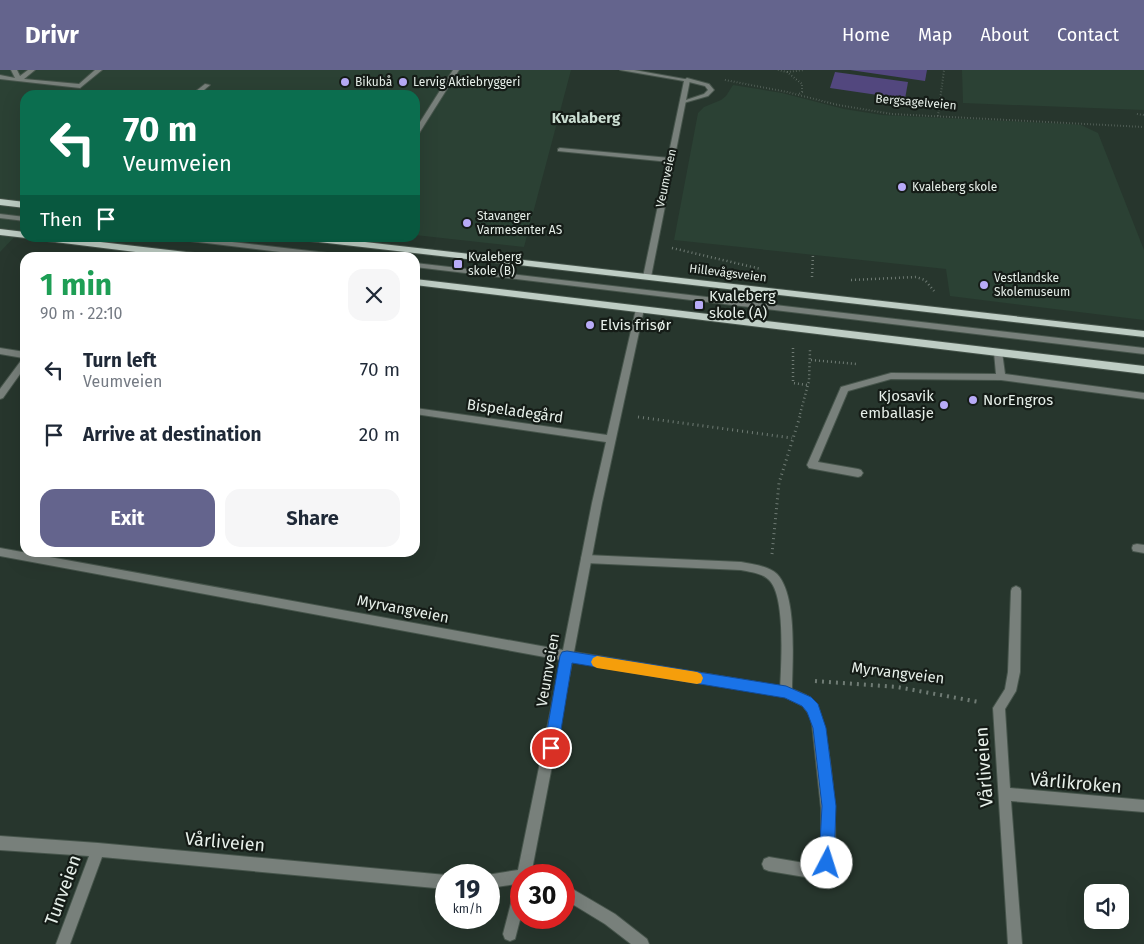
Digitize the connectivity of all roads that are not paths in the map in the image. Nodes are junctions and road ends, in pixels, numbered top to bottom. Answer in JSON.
{"nodes":[{"id":1,"x":14,"y":70,"type":"edge"},
{"id":2,"x":32,"y":70,"type":"edge"},
{"id":3,"x":99,"y":70,"type":"edge"},
{"id":4,"x":456,"y":70,"type":"edge"},
{"id":5,"x":623,"y":70,"type":"edge"},
{"id":6,"x":0,"y":77,"type":"edge"},
{"id":7,"x":19,"y":80,"type":"junction"},
{"id":8,"x":687,"y":80,"type":"junction"},
{"id":9,"x":207,"y":85,"type":"dead end"},
{"id":10,"x":80,"y":86,"type":"junction"},
{"id":11,"x":75,"y":90,"type":"edge"},
{"id":12,"x":200,"y":90,"type":"edge"},
{"id":13,"x":682,"y":103,"type":"junction"},
{"id":14,"x":420,"y":127,"type":"edge"},
{"id":15,"x":560,"y":150,"type":"dead end"},
{"id":16,"x":670,"y":160,"type":"junction"},
{"id":17,"x":0,"y":202,"type":"edge"},
{"id":18,"x":20,"y":204,"type":"edge"},
{"id":19,"x":0,"y":216,"type":"edge"},
{"id":20,"x":20,"y":218,"type":"edge"},
{"id":21,"x":0,"y":232,"type":"edge"},
{"id":22,"x":20,"y":234,"type":"edge"},
{"id":23,"x":80,"y":242,"type":"edge"},
{"id":24,"x":216,"y":242,"type":"edge"},
{"id":25,"x":366,"y":242,"type":"edge"},
{"id":26,"x":162,"y":252,"type":"edge"},
{"id":27,"x":302,"y":252,"type":"edge"},
{"id":28,"x":420,"y":266,"type":"edge"},
{"id":29,"x":647,"y":277,"type":"junction"},
{"id":30,"x":420,"y":283,"type":"edge"},
{"id":31,"x":640,"y":309,"type":"junction"},
{"id":32,"x":1144,"y":334,"type":"edge"},
{"id":33,"x":0,"y":351,"type":"edge"},
{"id":34,"x":1144,"y":351,"type":"edge"},
{"id":35,"x":998,"y":352,"type":"junction"},
{"id":36,"x":20,"y":354,"type":"edge"},
{"id":37,"x":20,"y":367,"type":"edge"},
{"id":38,"x":1144,"y":370,"type":"edge"},
{"id":39,"x":1001,"y":377,"type":"junction"},
{"id":40,"x":0,"y":396,"type":"edge"},
{"id":41,"x":1144,"y":396,"type":"edge"},
{"id":42,"x":420,"y":412,"type":"edge"},
{"id":43,"x":610,"y":440,"type":"junction"},
{"id":44,"x":858,"y":473,"type":"dead end"},
{"id":45,"x":0,"y":552,"type":"edge"},
{"id":46,"x":20,"y":556,"type":"edge"},
{"id":47,"x":27,"y":557,"type":"edge"},
{"id":48,"x":586,"y":559,"type":"junction"},
{"id":49,"x":1016,"y":591,"type":"dead end"},
{"id":50,"x":567,"y":656,"type":"junction"},
{"id":51,"x":786,"y":692,"type":"junction"},
{"id":52,"x":1005,"y":794,"type":"junction"},
{"id":53,"x":1144,"y":806,"type":"edge"},
{"id":54,"x":0,"y":842,"type":"edge"},
{"id":55,"x":98,"y":850,"type":"junction"},
{"id":56,"x":525,"y":864,"type":"edge"},
{"id":57,"x":769,"y":864,"type":"dead end"},
{"id":58,"x":435,"y":881,"type":"edge"},
{"id":59,"x":575,"y":898,"type":"edge"},
{"id":60,"x":511,"y":929,"type":"edge"},
{"id":61,"x":510,"y":934,"type":"dead end"},
{"id":62,"x":63,"y":944,"type":"edge"},
{"id":63,"x":642,"y":944,"type":"edge"},
{"id":64,"x":1014,"y":944,"type":"edge"}],
"edges":[{"from":1,"to":7,"type":"street"},
{"from":2,"to":7,"type":"street"},
{"from":3,"to":10,"type":"street"},
{"from":4,"to":14,"type":"street"},
{"from":5,"to":8,"type":"street"},
{"from":6,"to":7,"type":"street"},
{"from":7,"to":10,"type":"street"},
{"from":8,"to":13,"type":"street","name":"Veumveien"},
{"from":8,"to":13,"type":"street"},
{"from":9,"to":12,"type":"street"},
{"from":10,"to":11,"type":"street"},
{"from":13,"to":16,"type":"street","name":"Veumveien"},
{"from":15,"to":16,"type":"street"},
{"from":16,"to":29,"type":"street","name":"Veumveien"},
{"from":17,"to":18,"type":"main road"},
{"from":19,"to":20,"type":"street"},
{"from":21,"to":22,"type":"main road"},
{"from":23,"to":26,"type":"main road"},
{"from":24,"to":27,"type":"street"},
{"from":25,"to":29,"type":"main road","name":"Hillevågsveien"},
{"from":28,"to":34,"type":"street","name":"Hillevågsveien"},
{"from":29,"to":32,"type":"main road","name":"Hillevågsveien"},
{"from":30,"to":31,"type":"main road"},
{"from":31,"to":35,"type":"main road"},
{"from":31,"to":43,"type":"street","name":"Veumveien"},
{"from":33,"to":36,"type":"street"},
{"from":35,"to":38,"type":"main road"},
{"from":35,"to":39,"type":"street"},
{"from":37,"to":40,"type":"street"},
{"from":39,"to":41,"type":"street"},
{"from":39,"to":44,"type":"street"},
{"from":42,"to":43,"type":"street","name":"Bispeladegård"},
{"from":43,"to":48,"type":"street","name":"Veumveien"},
{"from":45,"to":46,"type":"street","name":"Myrvangveien"},
{"from":47,"to":50,"type":"street","name":"Myrvangveien"},
{"from":48,"to":50,"type":"street","name":"Veumveien"},
{"from":48,"to":51,"type":"street"},
{"from":49,"to":52,"type":"street","name":"Vårliveien"},
{"from":50,"to":51,"type":"street","name":"Myrvangveien"},
{"from":50,"to":56,"type":"street","name":"Veumveien"},
{"from":51,"to":57,"type":"street","name":"Myrvangveien"},
{"from":52,"to":53,"type":"street","name":"Vårlikroken"},
{"from":52,"to":64,"type":"street","name":"Vårliveien"},
{"from":54,"to":55,"type":"street","name":"Vårliveien"},
{"from":55,"to":58,"type":"street","name":"Vårliveien"},
{"from":55,"to":62,"type":"street","name":"Tunveien"},
{"from":59,"to":63,"type":"street"},
{"from":60,"to":61,"type":"street"}]}
